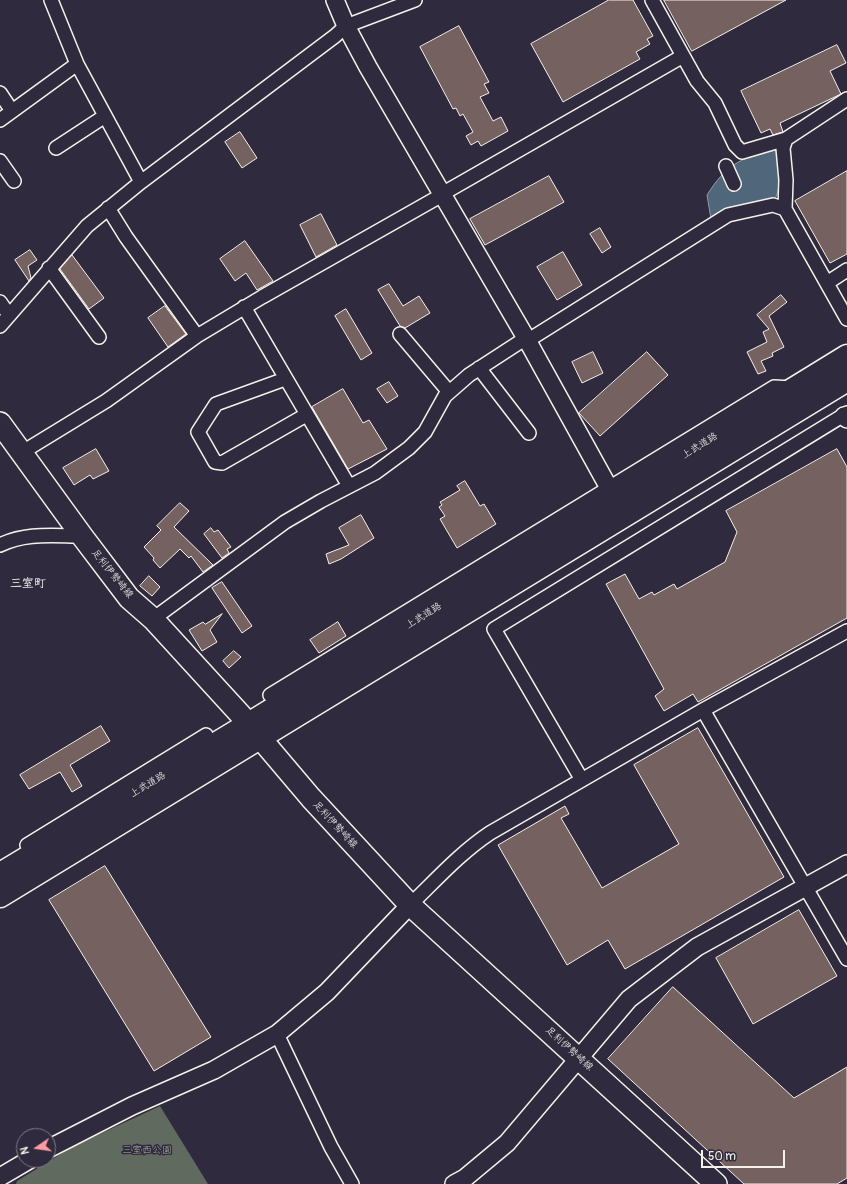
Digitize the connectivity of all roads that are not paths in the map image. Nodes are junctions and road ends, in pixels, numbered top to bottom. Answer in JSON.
{"nodes":[{"id":1,"x":51,"y":0,"type":"edge"},
{"id":2,"x":335,"y":0,"type":"edge"},
{"id":3,"x":415,"y":0,"type":"edge"},
{"id":4,"x":652,"y":0,"type":"edge"},
{"id":5,"x":346,"y":26,"type":"junction"},
{"id":6,"x":683,"y":56,"type":"junction"},
{"id":7,"x":77,"y":64,"type":"junction"},
{"id":8,"x":0,"y":93,"type":"edge"},
{"id":9,"x":847,"y":99,"type":"edge"},
{"id":10,"x":12,"y":111,"type":"junction"},
{"id":11,"x":106,"y":116,"type":"junction"},
{"id":12,"x":0,"y":120,"type":"edge"},
{"id":13,"x":786,"y":139,"type":"junction"},
{"id":14,"x":56,"y":148,"type":"dead end"},
{"id":15,"x":0,"y":161,"type":"edge"},
{"id":16,"x":726,"y":166,"type":"dead end"},
{"id":17,"x":14,"y":181,"type":"dead end"},
{"id":18,"x":141,"y":182,"type":"junction"},
{"id":19,"x":734,"y":184,"type":"dead end"},
{"id":20,"x":442,"y":194,"type":"junction"},
{"id":21,"x":108,"y":208,"type":"junction"},
{"id":22,"x":785,"y":210,"type":"junction"},
{"id":23,"x":49,"y":268,"type":"junction"},
{"id":24,"x":847,"y":270,"type":"edge"},
{"id":25,"x":827,"y":283,"type":"junction"},
{"id":26,"x":0,"y":302,"type":"edge"},
{"id":27,"x":244,"y":308,"type":"junction"},
{"id":28,"x":9,"y":315,"type":"junction"},
{"id":29,"x":847,"y":319,"type":"edge"},
{"id":30,"x":0,"y":326,"type":"edge"},
{"id":31,"x":400,"y":334,"type":"dead end"},
{"id":32,"x":197,"y":336,"type":"junction"},
{"id":33,"x":99,"y":337,"type":"dead end"},
{"id":34,"x":526,"y":340,"type":"junction"},
{"id":35,"x":847,"y":356,"type":"edge"},
{"id":36,"x":479,"y":368,"type":"junction"},
{"id":37,"x":285,"y":379,"type":"junction"},
{"id":38,"x":847,"y":380,"type":"edge"},
{"id":39,"x":794,"y":388,"type":"junction"},
{"id":40,"x":449,"y":392,"type":"junction"},
{"id":41,"x":306,"y":415,"type":"junction"},
{"id":42,"x":846,"y":416,"type":"edge"},
{"id":43,"x":0,"y":423,"type":"edge"},
{"id":44,"x":529,"y":433,"type":"dead end"},
{"id":45,"x":22,"y":453,"type":"junction"},
{"id":46,"x":349,"y":486,"type":"junction"},
{"id":47,"x":609,"y":488,"type":"junction"},
{"id":48,"x":82,"y":536,"type":"junction"},
{"id":49,"x":0,"y":545,"type":"edge"},
{"id":50,"x":153,"y":619,"type":"junction"},
{"id":51,"x":847,"y":631,"type":"edge"},
{"id":52,"x":356,"y":642,"type":"junction"},
{"id":53,"x":348,"y":662,"type":"junction"},
{"id":54,"x":270,"y":695,"type":"dead end"},
{"id":55,"x":703,"y":710,"type":"junction"},
{"id":56,"x":253,"y":731,"type":"junction"},
{"id":57,"x":206,"y":735,"type":"dead end"},
{"id":58,"x":582,"y":780,"type":"junction"},
{"id":59,"x":124,"y":792,"type":"junction"},
{"id":60,"x":0,"y":862,"type":"edge"},
{"id":61,"x":847,"y":864,"type":"edge"},
{"id":62,"x":0,"y":874,"type":"edge"},
{"id":63,"x":806,"y":887,"type":"junction"},
{"id":64,"x":0,"y":896,"type":"edge"},
{"id":65,"x":410,"y":905,"type":"junction"},
{"id":66,"x":847,"y":959,"type":"edge"},
{"id":67,"x":277,"y":1034,"type":"junction"},
{"id":68,"x":579,"y":1058,"type":"junction"},
{"id":69,"x":56,"y":1144,"type":"edge"},
{"id":70,"x":16,"y":1168,"type":"edge"},
{"id":71,"x":0,"y":1177,"type":"edge"},
{"id":72,"x":352,"y":1184,"type":"edge"},
{"id":73,"x":454,"y":1184,"type":"edge"},
{"id":74,"x":716,"y":1184,"type":"edge"}],
"edges":[{"from":1,"to":7,"type":"street"},
{"from":2,"to":5,"type":"street"},
{"from":3,"to":5,"type":"street"},
{"from":4,"to":6,"type":"street"},
{"from":5,"to":18,"type":"street"},
{"from":5,"to":20,"type":"street"},
{"from":6,"to":13,"type":"street"},
{"from":6,"to":20,"type":"street"},
{"from":7,"to":10,"type":"street"},
{"from":7,"to":11,"type":"street"},
{"from":8,"to":10,"type":"street"},
{"from":9,"to":13,"type":"street"},
{"from":10,"to":12,"type":"street"},
{"from":11,"to":14,"type":"street"},
{"from":11,"to":18,"type":"street"},
{"from":13,"to":22,"type":"street"},
{"from":15,"to":17,"type":"street"},
{"from":16,"to":19,"type":"street"},
{"from":18,"to":21,"type":"street"},
{"from":20,"to":27,"type":"street"},
{"from":20,"to":34,"type":"street"},
{"from":21,"to":23,"type":"street"},
{"from":21,"to":32,"type":"street"},
{"from":22,"to":25,"type":"street"},
{"from":22,"to":34,"type":"street"},
{"from":23,"to":28,"type":"street"},
{"from":23,"to":33,"type":"street"},
{"from":24,"to":25,"type":"street"},
{"from":25,"to":29,"type":"street"},
{"from":26,"to":28,"type":"street"},
{"from":27,"to":32,"type":"street"},
{"from":27,"to":37,"type":"street"},
{"from":28,"to":30,"type":"street"},
{"from":31,"to":40,"type":"street"},
{"from":32,"to":45,"type":"street"},
{"from":34,"to":36,"type":"street"},
{"from":34,"to":47,"type":"street"},
{"from":35,"to":39,"type":"highway","name":"上武道路"},
{"from":36,"to":40,"type":"street"},
{"from":36,"to":44,"type":"street"},
{"from":37,"to":41,"type":"street"},
{"from":37,"to":41,"type":"street"},
{"from":38,"to":56,"type":"highway","name":"上武道路"},
{"from":39,"to":47,"type":"street"},
{"from":39,"to":53,"type":"highway","name":"上武道路"},
{"from":40,"to":46,"type":"street"},
{"from":41,"to":46,"type":"street"},
{"from":42,"to":58,"type":"street"},
{"from":43,"to":45,"type":"main road","name":"足利伊勢崎線"},
{"from":45,"to":48,"type":"main road","name":"足利伊勢崎線"},
{"from":46,"to":50,"type":"street"},
{"from":47,"to":52,"type":"street"},
{"from":48,"to":49,"type":"street"},
{"from":48,"to":50,"type":"main road","name":"足利伊勢崎線"},
{"from":50,"to":56,"type":"main road","name":"足利伊勢崎線"},
{"from":51,"to":55,"type":"street"},
{"from":52,"to":53,"type":"street"},
{"from":52,"to":54,"type":"street"},
{"from":53,"to":56,"type":"highway","name":"上武道路"},
{"from":55,"to":58,"type":"street"},
{"from":55,"to":63,"type":"street"},
{"from":56,"to":59,"type":"highway","name":"上武道路"},
{"from":56,"to":64,"type":"highway","name":"上武道路"},
{"from":56,"to":65,"type":"main road","name":"足利伊勢崎線"},
{"from":57,"to":59,"type":"street"},
{"from":58,"to":65,"type":"street"},
{"from":59,"to":60,"type":"street"},
{"from":59,"to":62,"type":"highway","name":"上武道路"},
{"from":61,"to":63,"type":"street"},
{"from":63,"to":66,"type":"street"},
{"from":63,"to":68,"type":"street"},
{"from":65,"to":67,"type":"street"},
{"from":65,"to":68,"type":"main road","name":"足利伊勢崎線"},
{"from":67,"to":69,"type":"street"},
{"from":67,"to":72,"type":"street"},
{"from":68,"to":73,"type":"street"},
{"from":68,"to":74,"type":"main road","name":"足利伊勢崎線"},
{"from":70,"to":71,"type":"street"}]}
